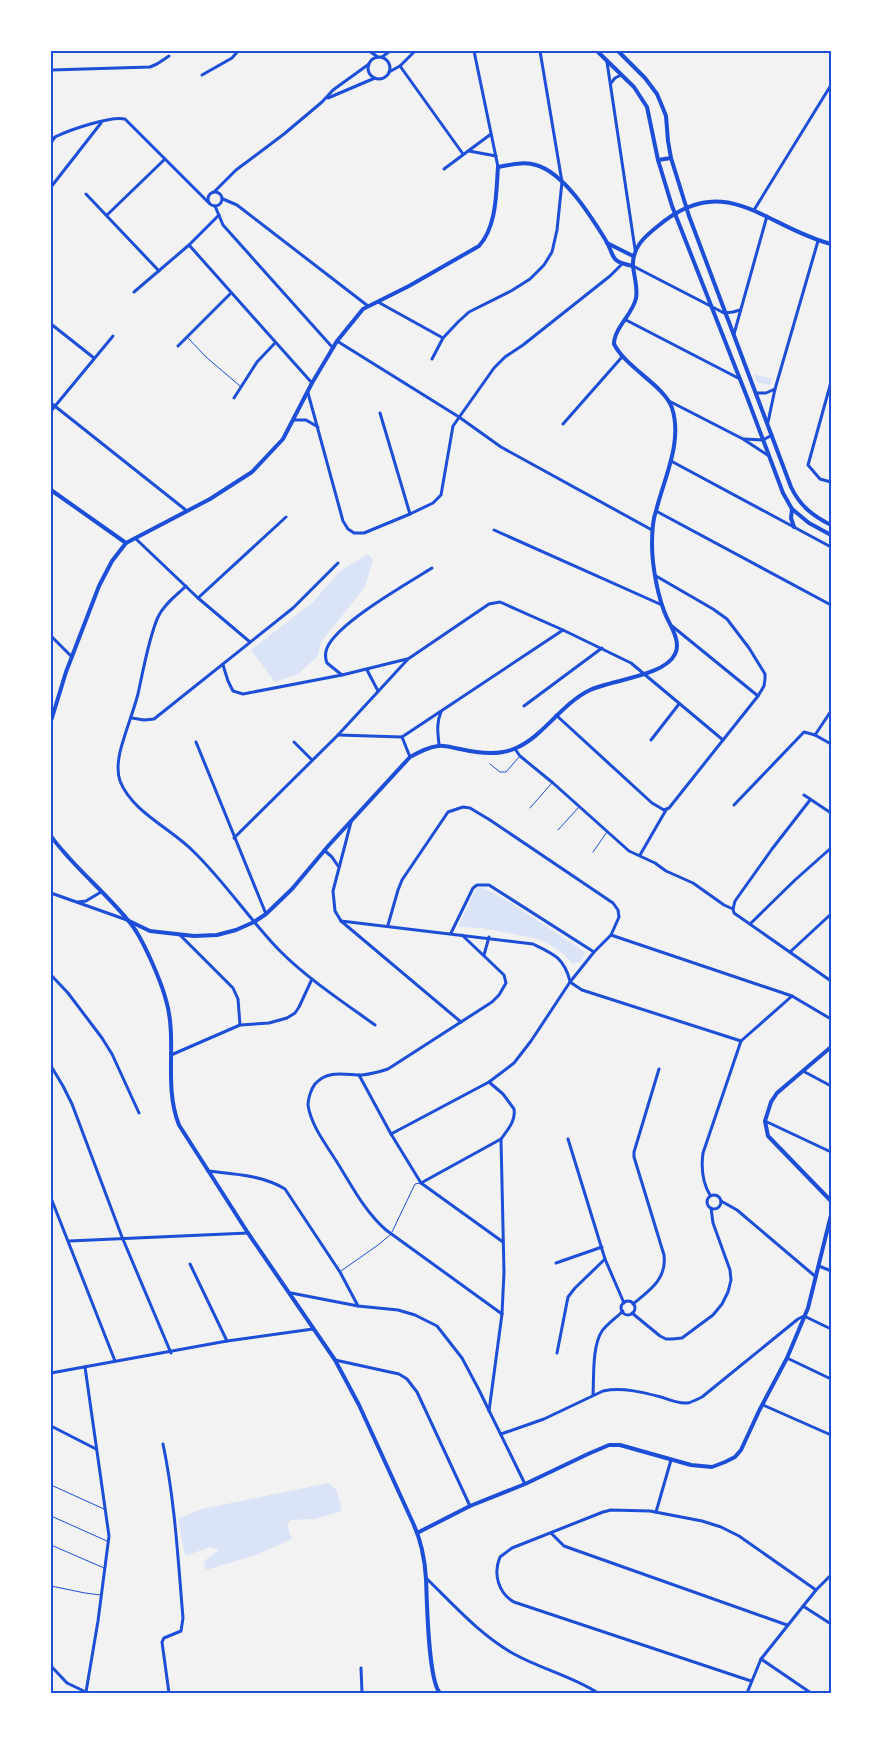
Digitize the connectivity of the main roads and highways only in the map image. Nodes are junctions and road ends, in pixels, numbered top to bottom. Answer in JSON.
{"nodes":[{"id":1,"x":597,"y":51,"type":"edge"},
{"id":2,"x":618,"y":51,"type":"edge"},
{"id":3,"x":671,"y":158,"type":"junction"},
{"id":4,"x":658,"y":160,"type":"junction"},
{"id":5,"x":686,"y":208,"type":"junction"},
{"id":6,"x":675,"y":212,"type":"junction"},
{"id":7,"x":607,"y":243,"type":"junction"},
{"id":8,"x":831,"y":244,"type":"edge"},
{"id":9,"x":633,"y":256,"type":"junction"},
{"id":10,"x":633,"y":266,"type":"junction"},
{"id":11,"x":744,"y":361,"type":"junction"},
{"id":12,"x":734,"y":364,"type":"junction"},
{"id":13,"x":51,"y":490,"type":"edge"},
{"id":14,"x":792,"y":509,"type":"junction"},
{"id":15,"x":831,"y":525,"type":"edge"},
{"id":16,"x":794,"y":527,"type":"road end"},
{"id":17,"x":831,"y":536,"type":"edge"},
{"id":18,"x":126,"y":544,"type":"junction"},
{"id":19,"x":51,"y":721,"type":"edge"},
{"id":20,"x":51,"y":836,"type":"edge"},
{"id":21,"x":127,"y":920,"type":"junction"},
{"id":22,"x":831,"y":1047,"type":"edge"},
{"id":23,"x":831,"y":1200,"type":"edge"},
{"id":24,"x":831,"y":1215,"type":"edge"},
{"id":25,"x":826,"y":1239,"type":"junction"},
{"id":26,"x":831,"y":1241,"type":"edge"},
{"id":27,"x":418,"y":1533,"type":"junction"},
{"id":28,"x":435,"y":1691,"type":"edge"},
{"id":29,"x":440,"y":1693,"type":"edge"}],
"edges":[{"from":1,"to":4,"type":"main road"},
{"from":2,"to":3,"type":"main road"},
{"from":3,"to":4,"type":"main road"},
{"from":3,"to":5,"type":"main road"},
{"from":4,"to":6,"type":"main road"},
{"from":5,"to":6,"type":"main road"},
{"from":5,"to":8,"type":"main road"},
{"from":5,"to":11,"type":"main road"},
{"from":6,"to":9,"type":"main road"},
{"from":6,"to":12,"type":"main road"},
{"from":7,"to":9,"type":"main road"},
{"from":7,"to":10,"type":"main road"},
{"from":7,"to":18,"type":"main road"},
{"from":9,"to":10,"type":"main road"},
{"from":10,"to":21,"type":"main road"},
{"from":11,"to":12,"type":"main road"},
{"from":11,"to":15,"type":"main road"},
{"from":12,"to":14,"type":"main road"},
{"from":13,"to":18,"type":"main road"},
{"from":14,"to":16,"type":"main road"},
{"from":14,"to":17,"type":"main road"},
{"from":18,"to":19,"type":"main road"},
{"from":20,"to":21,"type":"main road"},
{"from":21,"to":27,"type":"main road"},
{"from":22,"to":23,"type":"main road"},
{"from":24,"to":25,"type":"main road"},
{"from":25,"to":26,"type":"main road"},
{"from":25,"to":27,"type":"main road"},
{"from":27,"to":28,"type":"main road"},
{"from":28,"to":29,"type":"main road"}]}
